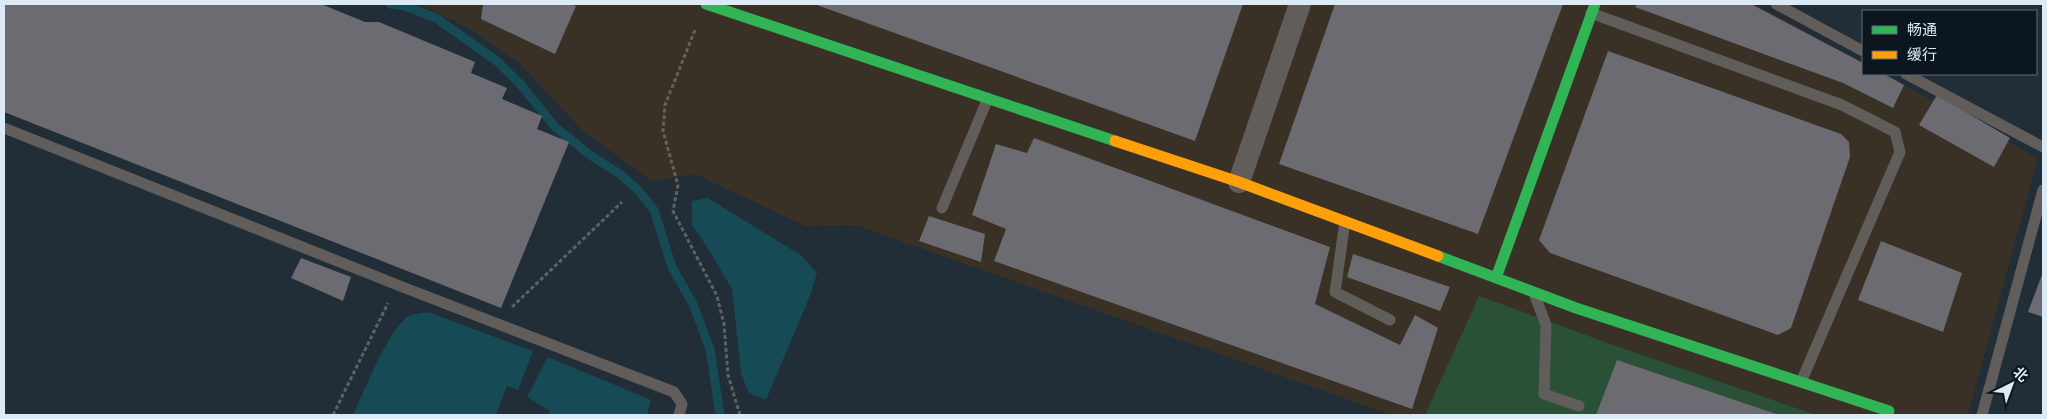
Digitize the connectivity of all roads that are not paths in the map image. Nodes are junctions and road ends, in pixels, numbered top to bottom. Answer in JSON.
{"nodes":[{"id":1,"x":706,"y":4,"type":"edge"},
{"id":2,"x":1300,"y":4,"type":"edge"},
{"id":3,"x":1776,"y":4,"type":"edge"},
{"id":4,"x":1593,"y":8,"type":"edge"},
{"id":5,"x":1862,"y":50,"type":"edge"},
{"id":6,"x":1908,"y":75,"type":"edge"},
{"id":7,"x":988,"y":98,"type":"junction"},
{"id":8,"x":4,"y":128,"type":"edge"},
{"id":9,"x":2043,"y":147,"type":"edge"},
{"id":10,"x":1239,"y":182,"type":"junction"},
{"id":11,"x":2043,"y":190,"type":"edge"},
{"id":12,"x":942,"y":208,"type":"dead end"},
{"id":13,"x":1346,"y":221,"type":"junction"},
{"id":14,"x":1496,"y":278,"type":"junction"},
{"id":15,"x":1534,"y":292,"type":"junction"},
{"id":16,"x":1390,"y":320,"type":"dead end"},
{"id":17,"x":1801,"y":382,"type":"junction"},
{"id":18,"x":1579,"y":406,"type":"dead end"},
{"id":19,"x":1889,"y":411,"type":"dead end"},
{"id":20,"x":679,"y":415,"type":"edge"},
{"id":21,"x":1982,"y":415,"type":"edge"}],
"edges":[{"from":1,"to":7,"type":"street"},
{"from":2,"to":10,"type":"street"},
{"from":3,"to":5,"type":"lane"},
{"from":4,"to":14,"type":"street"},
{"from":4,"to":17,"type":"lane"},
{"from":6,"to":9,"type":"lane"},
{"from":7,"to":10,"type":"street"},
{"from":7,"to":12,"type":"lane"},
{"from":8,"to":20,"type":"lane"},
{"from":10,"to":13,"type":"street"},
{"from":11,"to":21,"type":"lane"},
{"from":13,"to":14,"type":"street"},
{"from":13,"to":16,"type":"lane"},
{"from":14,"to":15,"type":"street"},
{"from":15,"to":17,"type":"street"},
{"from":15,"to":18,"type":"lane"},
{"from":17,"to":19,"type":"street"}]}
